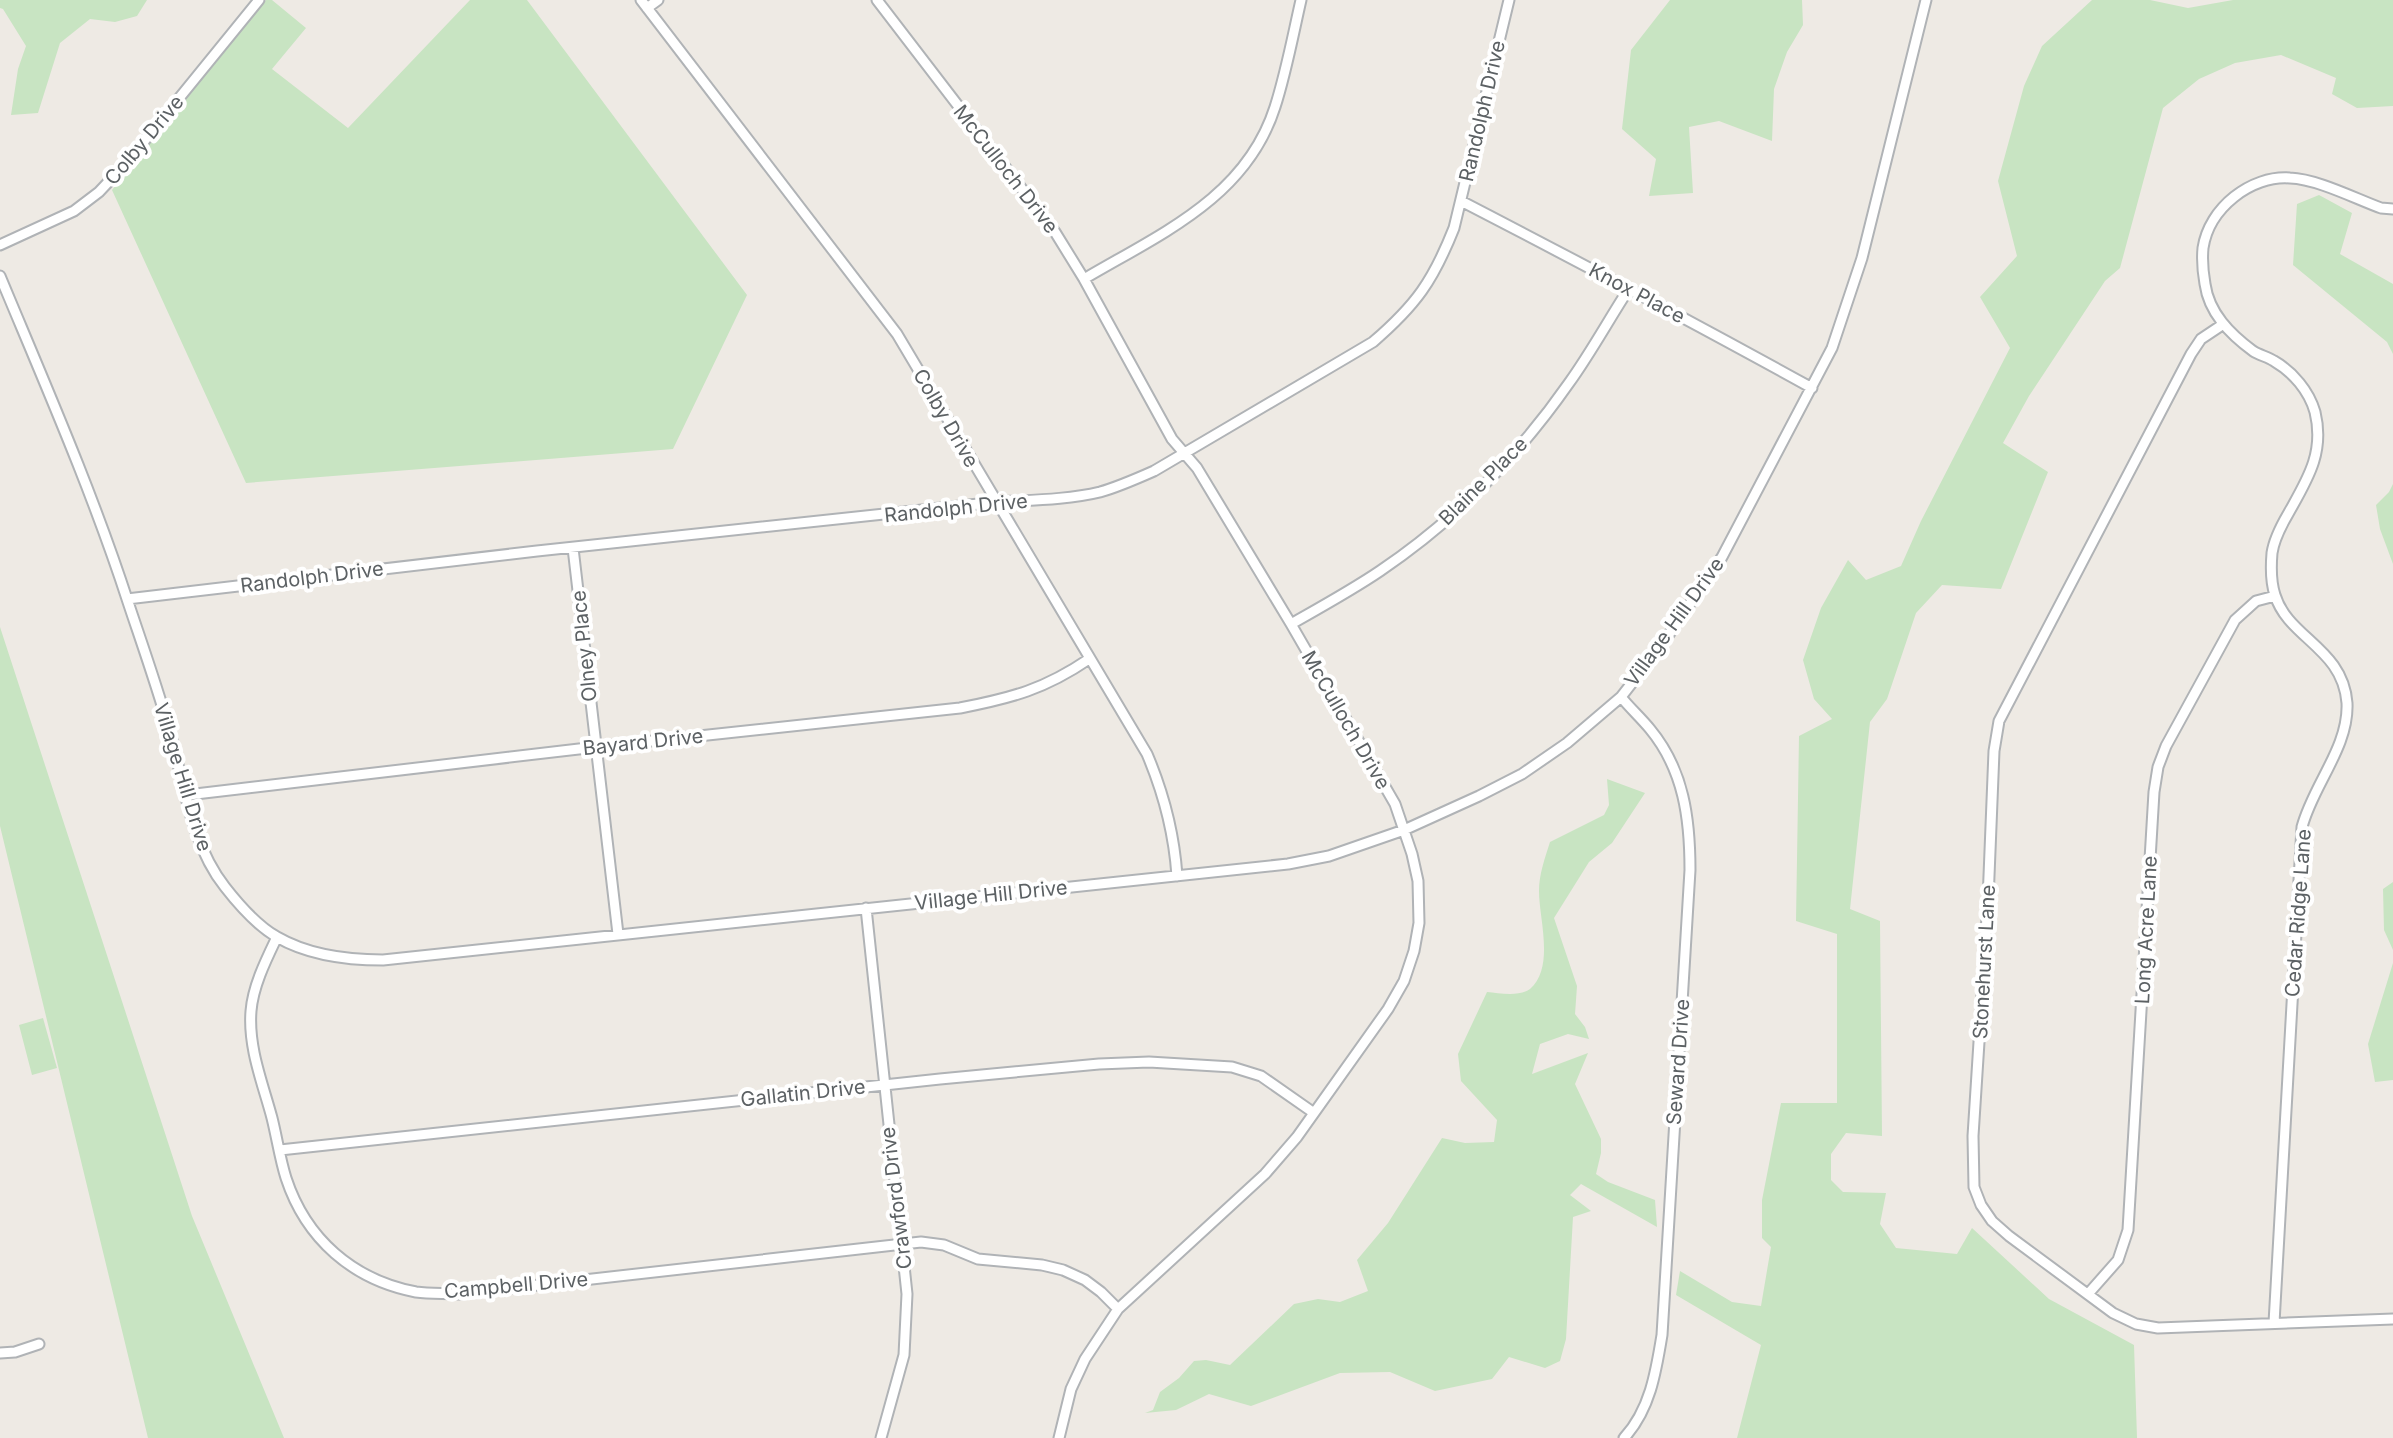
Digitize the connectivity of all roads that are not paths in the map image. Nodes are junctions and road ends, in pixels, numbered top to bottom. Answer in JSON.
{"nodes":[{"id":1,"x":259,"y":0,"type":"edge"},
{"id":2,"x":658,"y":0,"type":"edge"},
{"id":3,"x":877,"y":0,"type":"edge"},
{"id":4,"x":1301,"y":0,"type":"edge"},
{"id":5,"x":1509,"y":0,"type":"edge"},
{"id":6,"x":1926,"y":0,"type":"edge"},
{"id":7,"x":644,"y":4,"type":"edge"},
{"id":8,"x":1461,"y":201,"type":"junction"},
{"id":9,"x":2393,"y":209,"type":"edge"},
{"id":10,"x":0,"y":245,"type":"edge"},
{"id":11,"x":0,"y":276,"type":"edge"},
{"id":12,"x":1084,"y":279,"type":"junction"},
{"id":13,"x":1628,"y":290,"type":"junction"},
{"id":14,"x":2222,"y":325,"type":"junction"},
{"id":15,"x":1812,"y":388,"type":"junction"},
{"id":16,"x":1184,"y":453,"type":"junction"},
{"id":17,"x":997,"y":502,"type":"junction"},
{"id":18,"x":573,"y":548,"type":"junction"},
{"id":19,"x":2275,"y":596,"type":"junction"},
{"id":20,"x":127,"y":599,"type":"junction"},
{"id":21,"x":1291,"y":624,"type":"junction"},
{"id":22,"x":1089,"y":659,"type":"junction"},
{"id":23,"x":1621,"y":697,"type":"junction"},
{"id":24,"x":596,"y":747,"type":"junction"},
{"id":25,"x":187,"y":795,"type":"junction"},
{"id":26,"x":1404,"y":830,"type":"junction"},
{"id":27,"x":1177,"y":876,"type":"junction"},
{"id":28,"x":866,"y":908,"type":"junction"},
{"id":29,"x":618,"y":934,"type":"junction"},
{"id":30,"x":277,"y":937,"type":"junction"},
{"id":31,"x":883,"y":1085,"type":"junction"},
{"id":32,"x":1314,"y":1113,"type":"junction"},
{"id":33,"x":280,"y":1150,"type":"junction"},
{"id":34,"x":902,"y":1245,"type":"junction"},
{"id":35,"x":2088,"y":1294,"type":"junction"},
{"id":36,"x":1118,"y":1309,"type":"junction"},
{"id":37,"x":2393,"y":1319,"type":"edge"},
{"id":38,"x":2274,"y":1323,"type":"junction"},
{"id":39,"x":39,"y":1344,"type":"dead end"},
{"id":40,"x":0,"y":1353,"type":"edge"},
{"id":41,"x":881,"y":1438,"type":"edge"},
{"id":42,"x":1059,"y":1438,"type":"edge"},
{"id":43,"x":1624,"y":1438,"type":"edge"}],
"edges":[{"from":1,"to":10,"type":"street","name":"Colby Drive"},
{"from":2,"to":7,"type":"street"},
{"from":3,"to":12,"type":"street","name":"McCulloch Drive"},
{"from":4,"to":12,"type":"street"},
{"from":5,"to":8,"type":"street","name":"Randolph Drive"},
{"from":6,"to":15,"type":"street","name":"Village Hill Drive"},
{"from":7,"to":17,"type":"street","name":"Colby Drive"},
{"from":8,"to":13,"type":"street","name":"Knox Place"},
{"from":8,"to":16,"type":"street","name":"Randolph Drive"},
{"from":9,"to":14,"type":"street"},
{"from":11,"to":20,"type":"street","name":"Village Hill Drive"},
{"from":12,"to":16,"type":"street","name":"McCulloch Drive"},
{"from":13,"to":15,"type":"street","name":"Knox Place"},
{"from":13,"to":21,"type":"street","name":"Blaine Place"},
{"from":14,"to":19,"type":"street"},
{"from":14,"to":35,"type":"street","name":"Stonehurst Lane"},
{"from":15,"to":23,"type":"street","name":"Village Hill Drive"},
{"from":16,"to":17,"type":"street","name":"Randolph Drive"},
{"from":16,"to":21,"type":"street","name":"McCulloch Drive"},
{"from":17,"to":18,"type":"street","name":"Randolph Drive"},
{"from":17,"to":22,"type":"street","name":"Colby Drive"},
{"from":18,"to":20,"type":"street","name":"Randolph Drive"},
{"from":18,"to":24,"type":"street","name":"Olney Place"},
{"from":19,"to":35,"type":"street","name":"Long Acre Lane"},
{"from":19,"to":38,"type":"street","name":"Cedar Ridge Lane"},
{"from":20,"to":25,"type":"street","name":"Village Hill Drive"},
{"from":21,"to":26,"type":"street","name":"McCulloch Drive"},
{"from":22,"to":24,"type":"street","name":"Bayard Drive"},
{"from":22,"to":27,"type":"street","name":"Colby Drive"},
{"from":23,"to":26,"type":"street","name":"Village Hill Drive"},
{"from":23,"to":43,"type":"street","name":"Seward Drive"},
{"from":24,"to":25,"type":"street","name":"Bayard Drive"},
{"from":24,"to":29,"type":"street","name":"Olney Place"},
{"from":25,"to":30,"type":"street","name":"Village Hill Drive"},
{"from":26,"to":27,"type":"street","name":"Village Hill Drive"},
{"from":26,"to":32,"type":"street","name":"McCulloch Drive"},
{"from":27,"to":28,"type":"street","name":"Village Hill Drive"},
{"from":28,"to":29,"type":"street","name":"Village Hill Drive"},
{"from":28,"to":31,"type":"street","name":"Crawford Drive"},
{"from":29,"to":30,"type":"street","name":"Village Hill Drive"},
{"from":30,"to":33,"type":"street","name":"Campbell Drive"},
{"from":31,"to":32,"type":"street","name":"Gallatin Drive"},
{"from":31,"to":33,"type":"street","name":"Gallatin Drive"},
{"from":31,"to":34,"type":"street","name":"Crawford Drive"},
{"from":32,"to":36,"type":"street","name":"McCulloch Drive"},
{"from":33,"to":34,"type":"street","name":"Campbell Drive"},
{"from":34,"to":36,"type":"street","name":"Campbell Drive"},
{"from":34,"to":41,"type":"street","name":"Crawford Drive"},
{"from":35,"to":38,"type":"street","name":"Stonehurst Lane"},
{"from":36,"to":42,"type":"street","name":"McCulloch Drive"},
{"from":37,"to":38,"type":"street","name":"Stonehurst Lane"},
{"from":39,"to":40,"type":"street"}]}
